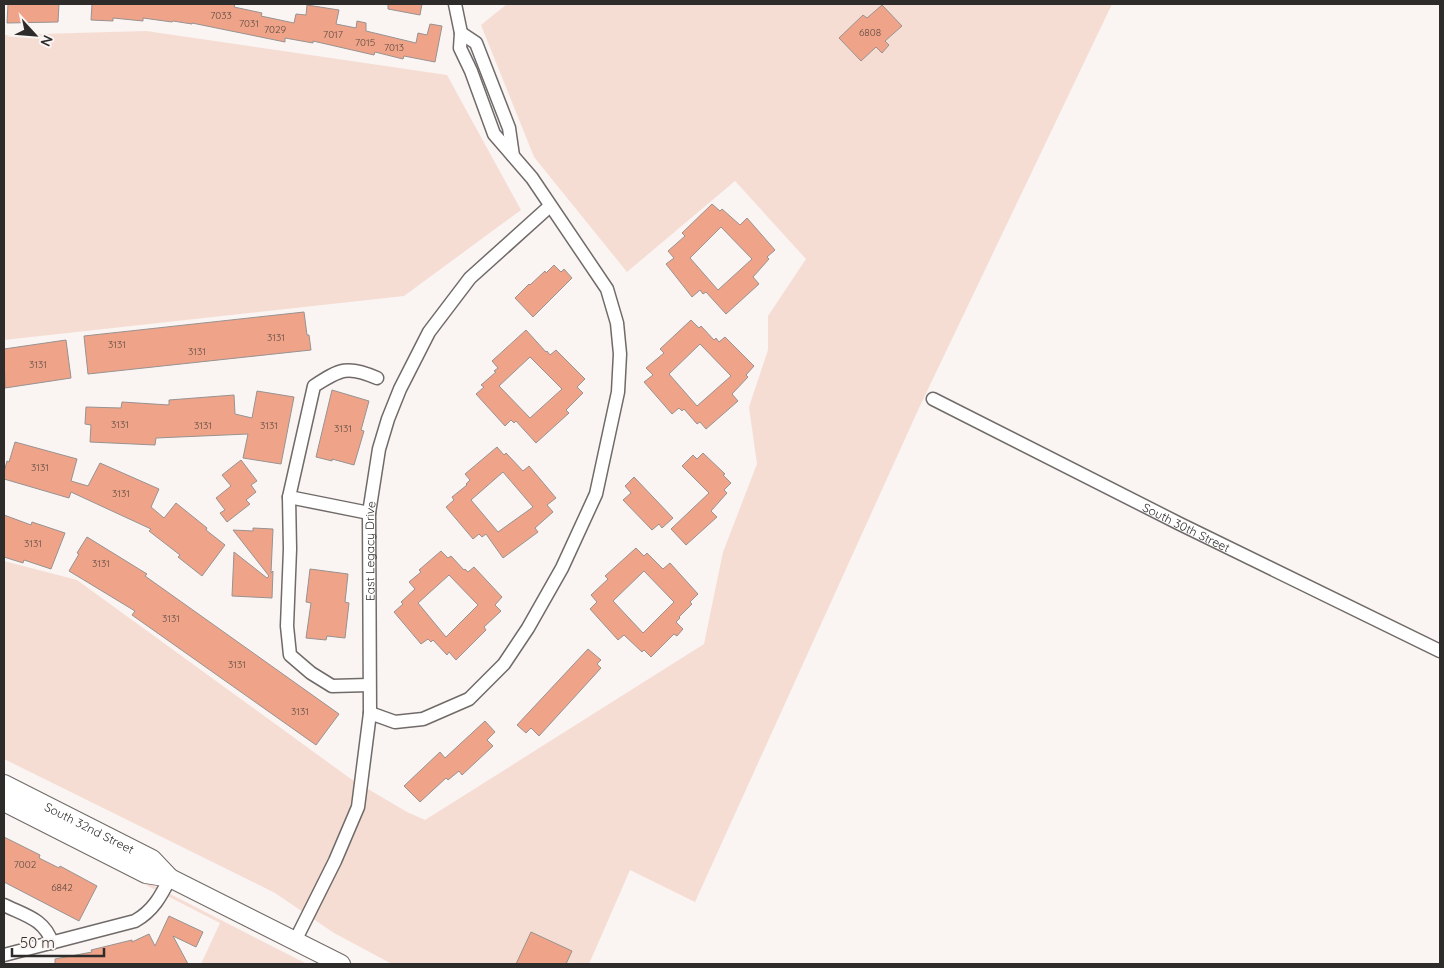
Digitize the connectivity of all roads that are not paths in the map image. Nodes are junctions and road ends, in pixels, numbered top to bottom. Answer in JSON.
{"nodes":[{"id":1,"x":455,"y":4,"type":"edge"},
{"id":2,"x":462,"y":33,"type":"junction"},
{"id":3,"x":496,"y":93,"type":"junction"},
{"id":4,"x":482,"y":100,"type":"junction"},
{"id":5,"x":514,"y":158,"type":"junction"},
{"id":6,"x":550,"y":206,"type":"junction"},
{"id":7,"x":378,"y":378,"type":"dead end"},
{"id":8,"x":933,"y":400,"type":"dead end"},
{"id":9,"x":289,"y":498,"type":"junction"},
{"id":10,"x":369,"y":513,"type":"junction"},
{"id":11,"x":1440,"y":651,"type":"edge"},
{"id":12,"x":369,"y":685,"type":"junction"},
{"id":13,"x":370,"y":713,"type":"junction"},
{"id":14,"x":4,"y":784,"type":"edge"},
{"id":15,"x":4,"y":802,"type":"edge"},
{"id":16,"x":170,"y":878,"type":"junction"},
{"id":17,"x":4,"y":905,"type":"edge"},
{"id":18,"x":295,"y":941,"type":"junction"},
{"id":19,"x":52,"y":943,"type":"junction"},
{"id":20,"x":4,"y":955,"type":"edge"},
{"id":21,"x":341,"y":964,"type":"edge"}],
"edges":[{"from":1,"to":2,"type":"street"},
{"from":2,"to":3,"type":"street"},
{"from":2,"to":4,"type":"street"},
{"from":3,"to":4,"type":"street"},
{"from":3,"to":5,"type":"street"},
{"from":4,"to":5,"type":"street"},
{"from":5,"to":6,"type":"street"},
{"from":6,"to":10,"type":"street","name":"East Legacy Drive"},
{"from":6,"to":13,"type":"street"},
{"from":7,"to":9,"type":"street"},
{"from":8,"to":11,"type":"street","name":"South 30th Street"},
{"from":9,"to":10,"type":"street"},
{"from":9,"to":12,"type":"street"},
{"from":10,"to":12,"type":"street","name":"East Legacy Drive"},
{"from":12,"to":13,"type":"street","name":"East Legacy Drive"},
{"from":13,"to":18,"type":"street","name":"East Legacy Drive"},
{"from":14,"to":16,"type":"main road","name":"South 32nd Street"},
{"from":15,"to":16,"type":"main road","name":"South 32nd Street"},
{"from":16,"to":18,"type":"main road","name":"South 32nd Street"},
{"from":16,"to":19,"type":"street"},
{"from":17,"to":19,"type":"street"},
{"from":18,"to":21,"type":"main road","name":"South 32nd Street"},
{"from":19,"to":20,"type":"street"}]}
